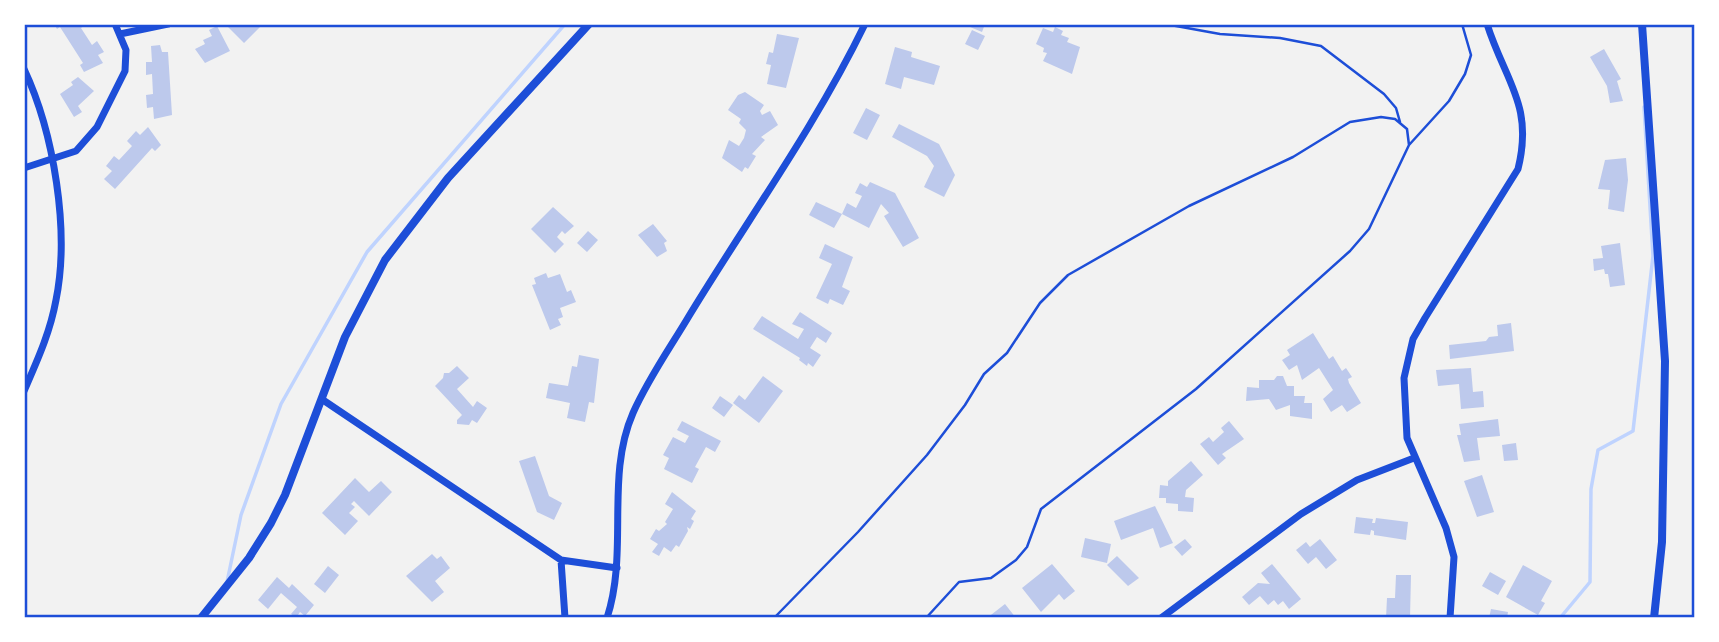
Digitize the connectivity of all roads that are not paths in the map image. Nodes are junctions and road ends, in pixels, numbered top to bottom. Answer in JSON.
{"nodes":[{"id":1,"x":116,"y":24,"type":"edge"},
{"id":2,"x":168,"y":24,"type":"edge"},
{"id":3,"x":589,"y":24,"type":"edge"},
{"id":4,"x":865,"y":24,"type":"edge"},
{"id":5,"x":1487,"y":24,"type":"edge"},
{"id":6,"x":1642,"y":24,"type":"edge"},
{"id":7,"x":120,"y":34,"type":"junction"},
{"id":8,"x":24,"y":69,"type":"edge"},
{"id":9,"x":52,"y":160,"type":"junction"},
{"id":10,"x":24,"y":168,"type":"edge"},
{"id":11,"x":24,"y":391,"type":"edge"},
{"id":12,"x":323,"y":400,"type":"junction"},
{"id":13,"x":1414,"y":458,"type":"junction"},
{"id":14,"x":561,"y":560,"type":"junction"},
{"id":15,"x":617,"y":568,"type":"junction"},
{"id":16,"x":201,"y":618,"type":"edge"},
{"id":17,"x":565,"y":618,"type":"edge"},
{"id":18,"x":607,"y":618,"type":"edge"},
{"id":19,"x":1161,"y":618,"type":"edge"},
{"id":20,"x":1450,"y":618,"type":"edge"},
{"id":21,"x":1654,"y":618,"type":"edge"}],
"edges":[{"from":1,"to":7,"type":"street"},
{"from":2,"to":7,"type":"street"},
{"from":3,"to":12,"type":"street"},
{"from":4,"to":15,"type":"street"},
{"from":5,"to":13,"type":"street"},
{"from":6,"to":21,"type":"street"},
{"from":7,"to":9,"type":"street"},
{"from":8,"to":9,"type":"street"},
{"from":9,"to":10,"type":"street"},
{"from":9,"to":11,"type":"street"},
{"from":12,"to":14,"type":"street"},
{"from":12,"to":16,"type":"street"},
{"from":13,"to":19,"type":"street"},
{"from":13,"to":20,"type":"street"},
{"from":14,"to":15,"type":"street"},
{"from":14,"to":17,"type":"street"},
{"from":15,"to":18,"type":"street"}]}
